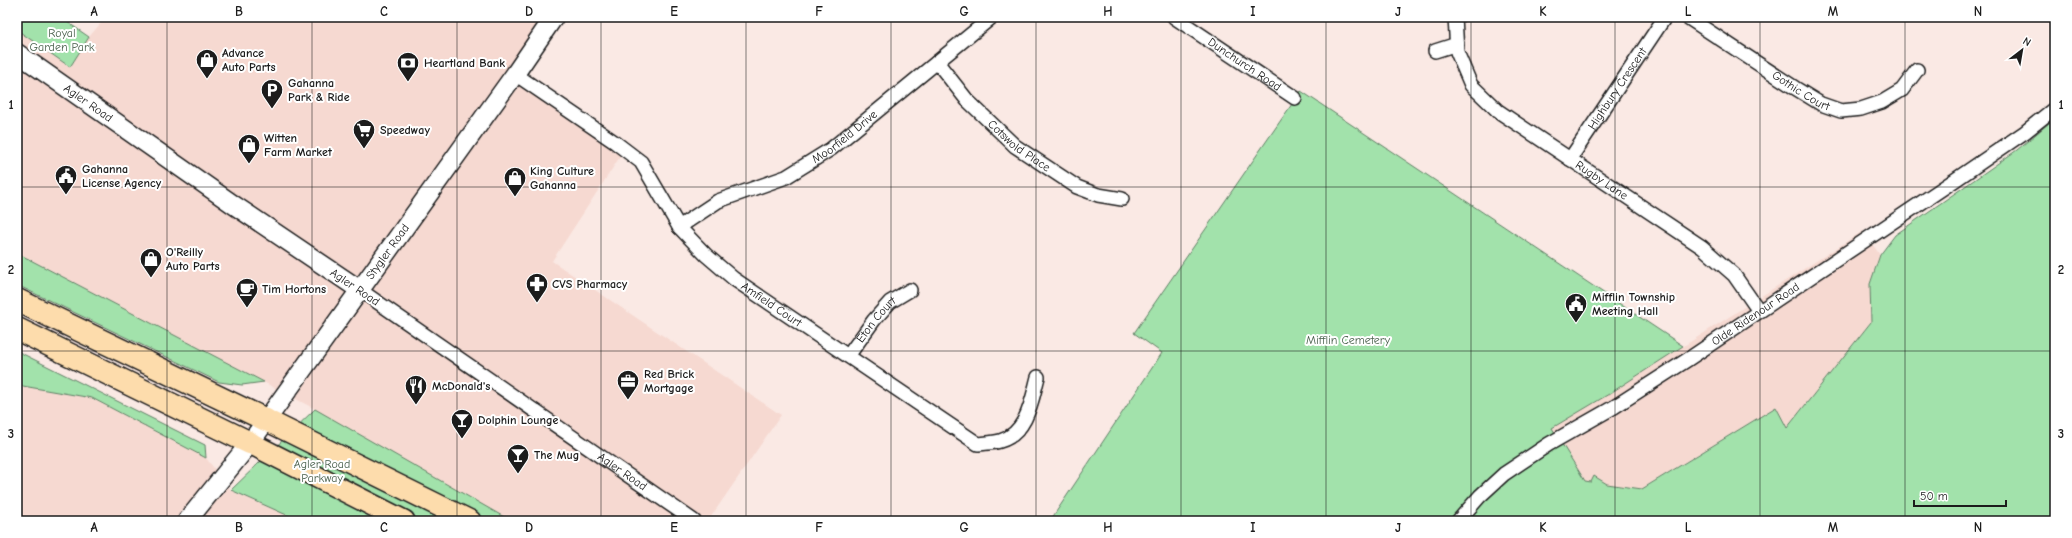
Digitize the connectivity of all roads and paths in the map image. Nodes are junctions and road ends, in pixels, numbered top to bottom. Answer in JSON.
{"nodes":[{"id":1,"x":554,"y":17,"type":"edge"},
{"id":2,"x":992,"y":17,"type":"edge"},
{"id":3,"x":1174,"y":17,"type":"edge"},
{"id":4,"x":1456,"y":17,"type":"edge"},
{"id":5,"x":1665,"y":17,"type":"edge"},
{"id":6,"x":1687,"y":17,"type":"edge"},
{"id":7,"x":1457,"y":44,"type":"junction"},
{"id":8,"x":1435,"y":51,"type":"dead end"},
{"id":9,"x":17,"y":53,"type":"edge"},
{"id":10,"x":937,"y":62,"type":"junction"},
{"id":11,"x":1916,"y":70,"type":"dead end"},
{"id":12,"x":515,"y":74,"type":"junction"},
{"id":13,"x":1295,"y":98,"type":"dead end"},
{"id":14,"x":2055,"y":108,"type":"edge"},
{"id":15,"x":1570,"y":159,"type":"junction"},
{"id":16,"x":1122,"y":199,"type":"dead end"},
{"id":17,"x":679,"y":227,"type":"junction"},
{"id":18,"x":360,"y":290,"type":"junction"},
{"id":19,"x":910,"y":290,"type":"dead end"},
{"id":20,"x":17,"y":300,"type":"edge"},
{"id":21,"x":1759,"y":311,"type":"junction"},
{"id":22,"x":17,"y":329,"type":"edge"},
{"id":23,"x":848,"y":356,"type":"junction"},
{"id":24,"x":1038,"y":377,"type":"dead end"},
{"id":25,"x":266,"y":420,"type":"junction"},
{"id":26,"x":250,"y":443,"type":"junction"},
{"id":27,"x":187,"y":521,"type":"edge"},
{"id":28,"x":404,"y":521,"type":"edge"},
{"id":29,"x":470,"y":521,"type":"edge"},
{"id":30,"x":694,"y":521,"type":"edge"},
{"id":31,"x":1458,"y":521,"type":"edge"}],
"edges":[{"from":1,"to":12,"type":"main road","name":"Stygler Road"},
{"from":2,"to":10,"type":"street","name":"Moorfield Drive"},
{"from":3,"to":13,"type":"street","name":"Dunchurch Road"},
{"from":4,"to":7,"type":"street","name":"Rugby Lane"},
{"from":5,"to":15,"type":"street","name":"Highbury Crescent"},
{"from":6,"to":11,"type":"street","name":"Gothic Court"},
{"from":7,"to":8,"type":"street"},
{"from":7,"to":15,"type":"street","name":"Rugby Lane"},
{"from":9,"to":18,"type":"main road","name":"Agler Road"},
{"from":10,"to":16,"type":"street","name":"Cotswold Place"},
{"from":10,"to":17,"type":"street","name":"Moorfield Drive"},
{"from":12,"to":17,"type":"street","name":"Amfield Court"},
{"from":12,"to":18,"type":"main road","name":"Stygler Road"},
{"from":14,"to":21,"type":"street","name":"Olde Ridenour Road"},
{"from":15,"to":21,"type":"street","name":"Rugby Lane"},
{"from":17,"to":23,"type":"street","name":"Amfield Court"},
{"from":18,"to":25,"type":"main road","name":"Stygler Road"},
{"from":18,"to":30,"type":"street","name":"Agler Road"},
{"from":19,"to":23,"type":"street","name":"Eton Court"},
{"from":20,"to":25,"type":"highway"},
{"from":21,"to":31,"type":"street","name":"Olde Ridenour Road"},
{"from":22,"to":26,"type":"highway"},
{"from":23,"to":24,"type":"street","name":"Amfield Court"},
{"from":25,"to":26,"type":"main road","name":"Stygler Road"},
{"from":25,"to":29,"type":"highway"},
{"from":26,"to":27,"type":"main road","name":"Stygler Road"},
{"from":26,"to":28,"type":"highway"}]}
